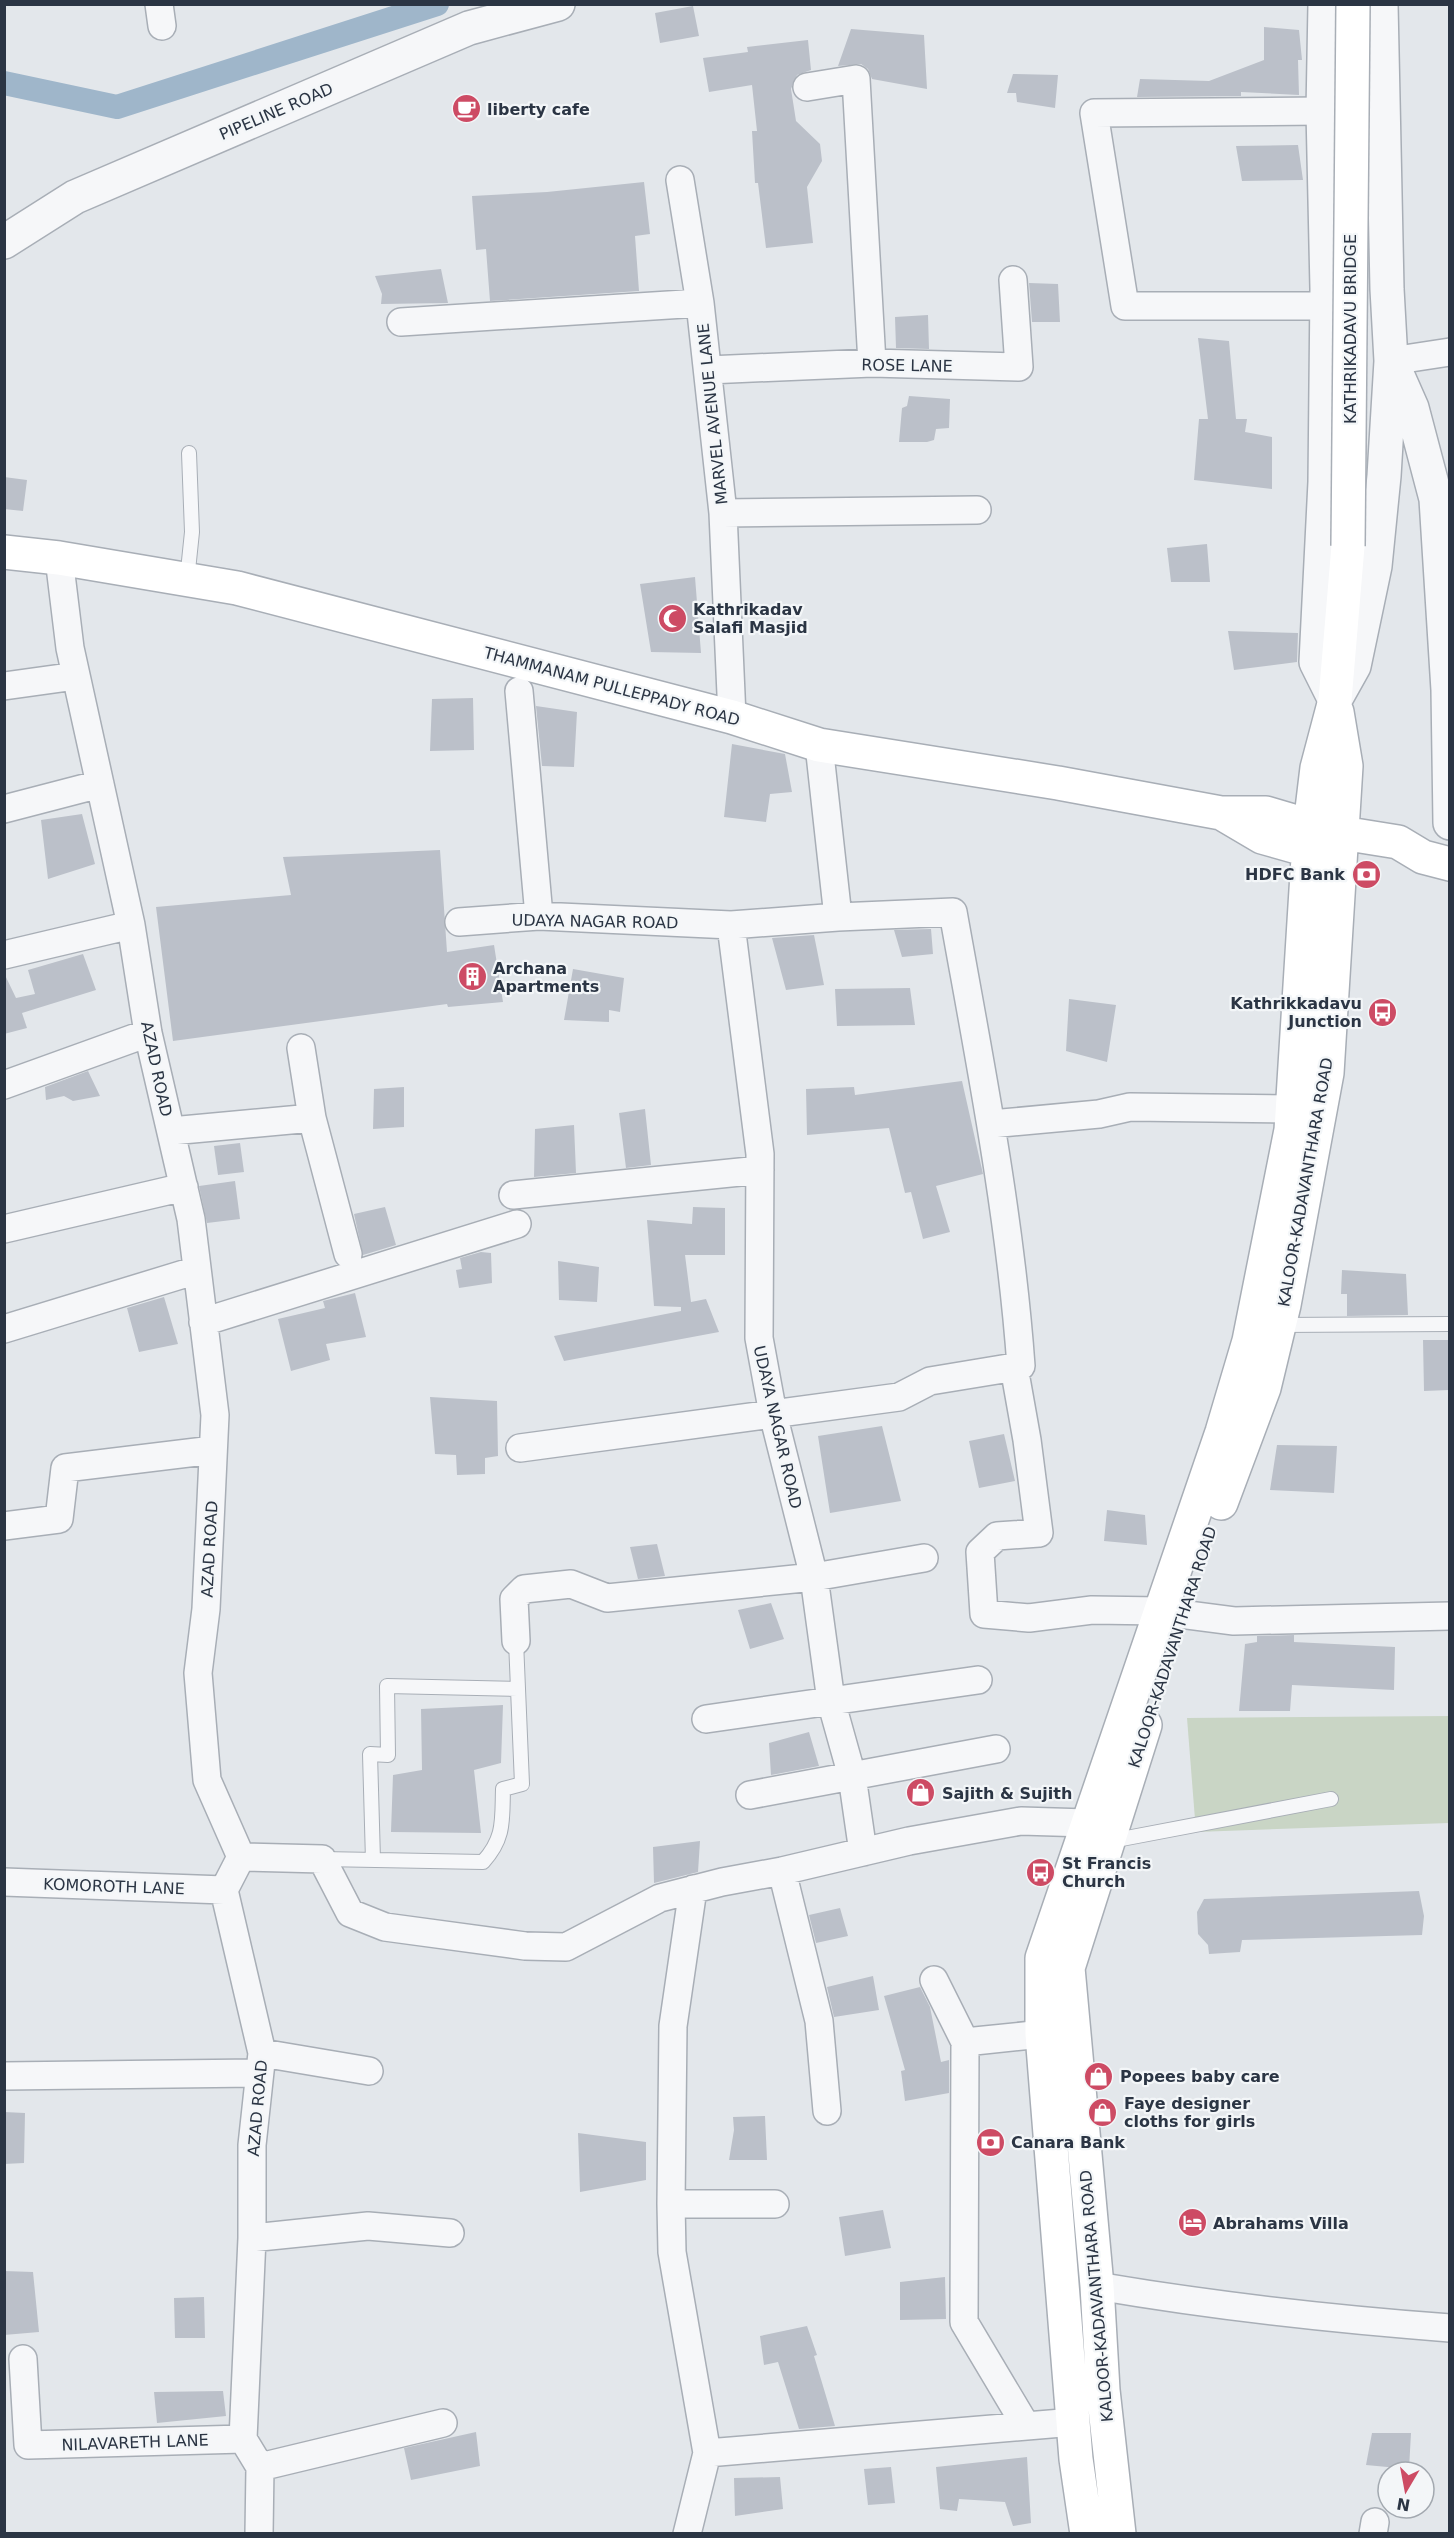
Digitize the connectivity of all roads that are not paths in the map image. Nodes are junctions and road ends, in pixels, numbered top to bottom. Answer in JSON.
{"nodes":[{"id":1,"x":558,"y":4,"type":"edge"},
{"id":2,"x":1325,"y":4,"type":"edge"},
{"id":3,"x":1353,"y":4,"type":"edge"},
{"id":4,"x":1382,"y":4,"type":"edge"},
{"id":5,"x":807,"y":87,"type":"dead end"},
{"id":6,"x":1323,"y":111,"type":"junction"},
{"id":7,"x":680,"y":180,"type":"dead end"},
{"id":8,"x":4,"y":242,"type":"edge"},
{"id":9,"x":1013,"y":280,"type":"dead end"},
{"id":10,"x":1387,"y":289,"type":"junction"},
{"id":11,"x":1327,"y":297,"type":"junction"},
{"id":12,"x":700,"y":303,"type":"junction"},
{"id":13,"x":401,"y":322,"type":"dead end"},
{"id":14,"x":1449,"y":352,"type":"edge"},
{"id":15,"x":1391,"y":361,"type":"junction"},
{"id":16,"x":872,"y":363,"type":"junction"},
{"id":17,"x":708,"y":370,"type":"junction"},
{"id":18,"x":189,"y":453,"type":"dead end"},
{"id":19,"x":977,"y":510,"type":"dead end"},
{"id":20,"x":723,"y":513,"type":"junction"},
{"id":21,"x":4,"y":552,"type":"edge"},
{"id":22,"x":59,"y":558,"type":"junction"},
{"id":23,"x":187,"y":580,"type":"junction"},
{"id":24,"x":76,"y":676,"type":"junction"},
{"id":25,"x":4,"y":686,"type":"edge"},
{"id":26,"x":519,"y":691,"type":"dead end"},
{"id":27,"x":1335,"y":700,"type":"junction"},
{"id":28,"x":732,"y":717,"type":"junction"},
{"id":29,"x":819,"y":746,"type":"junction"},
{"id":30,"x":100,"y":784,"type":"junction"},
{"id":31,"x":4,"y":809,"type":"edge"},
{"id":32,"x":1449,"y":823,"type":"edge"},
{"id":33,"x":1309,"y":838,"type":"junction"},
{"id":34,"x":1342,"y":844,"type":"junction"},
{"id":35,"x":1436,"y":860,"type":"edge"},
{"id":36,"x":538,"y":916,"type":"junction"},
{"id":37,"x":838,"y":917,"type":"junction"},
{"id":38,"x":459,"y":922,"type":"dead end"},
{"id":39,"x":731,"y":925,"type":"junction"},
{"id":40,"x":131,"y":926,"type":"junction"},
{"id":41,"x":4,"y":955,"type":"edge"},
{"id":42,"x":148,"y":1033,"type":"junction"},
{"id":43,"x":301,"y":1048,"type":"dead end"},
{"id":44,"x":4,"y":1085,"type":"edge"},
{"id":45,"x":1292,"y":1109,"type":"junction"},
{"id":46,"x":312,"y":1118,"type":"junction"},
{"id":47,"x":991,"y":1124,"type":"junction"},
{"id":48,"x":171,"y":1131,"type":"junction"},
{"id":49,"x":760,"y":1170,"type":"junction"},
{"id":50,"x":184,"y":1186,"type":"junction"},
{"id":51,"x":513,"y":1195,"type":"dead end"},
{"id":52,"x":517,"y":1224,"type":"dead end"},
{"id":53,"x":4,"y":1229,"type":"edge"},
{"id":54,"x":348,"y":1254,"type":"dead end"},
{"id":55,"x":197,"y":1270,"type":"junction"},
{"id":56,"x":203,"y":1322,"type":"junction"},
{"id":57,"x":1449,"y":1323,"type":"edge"},
{"id":58,"x":1279,"y":1325,"type":"junction"},
{"id":59,"x":4,"y":1329,"type":"edge"},
{"id":60,"x":1014,"y":1367,"type":"junction"},
{"id":61,"x":773,"y":1414,"type":"junction"},
{"id":62,"x":520,"y":1448,"type":"dead end"},
{"id":63,"x":213,"y":1450,"type":"junction"},
{"id":64,"x":4,"y":1526,"type":"edge"},
{"id":65,"x":924,"y":1558,"type":"dead end"},
{"id":66,"x":814,"y":1577,"type":"junction"},
{"id":67,"x":1171,"y":1613,"type":"junction"},
{"id":68,"x":1449,"y":1616,"type":"edge"},
{"id":69,"x":516,"y":1641,"type":"joint"},
{"id":70,"x":978,"y":1680,"type":"dead end"},
{"id":71,"x":517,"y":1689,"type":"junction"},
{"id":72,"x":831,"y":1701,"type":"junction"},
{"id":73,"x":706,"y":1719,"type":"dead end"},
{"id":74,"x":996,"y":1749,"type":"dead end"},
{"id":75,"x":852,"y":1776,"type":"junction"},
{"id":76,"x":750,"y":1795,"type":"dead end"},
{"id":77,"x":1331,"y":1799,"type":"dead end"},
{"id":78,"x":1103,"y":1829,"type":"junction"},
{"id":79,"x":862,"y":1852,"type":"junction"},
{"id":80,"x":241,"y":1857,"type":"junction"},
{"id":81,"x":322,"y":1859,"type":"junction"},
{"id":82,"x":373,"y":1860,"type":"junction"},
{"id":83,"x":782,"y":1871,"type":"junction"},
{"id":84,"x":4,"y":1882,"type":"edge"},
{"id":85,"x":693,"y":1889,"type":"junction"},
{"id":86,"x":224,"y":1890,"type":"junction"},
{"id":87,"x":934,"y":1980,"type":"dead end"},
{"id":88,"x":1042,"y":2034,"type":"junction"},
{"id":89,"x":965,"y":2042,"type":"junction"},
{"id":90,"x":261,"y":2063,"type":"junction"},
{"id":91,"x":369,"y":2071,"type":"dead end"},
{"id":92,"x":4,"y":2076,"type":"edge"},
{"id":93,"x":827,"y":2111,"type":"dead end"},
{"id":94,"x":670,"y":2204,"type":"junction"},
{"id":95,"x":775,"y":2204,"type":"dead end"},
{"id":96,"x":450,"y":2233,"type":"dead end"},
{"id":97,"x":252,"y":2238,"type":"junction"},
{"id":98,"x":1097,"y":2286,"type":"junction"},
{"id":99,"x":1449,"y":2328,"type":"edge"},
{"id":100,"x":23,"y":2358,"type":"dead end"},
{"id":101,"x":1074,"y":2422,"type":"junction"},
{"id":102,"x":443,"y":2423,"type":"dead end"},
{"id":103,"x":1026,"y":2426,"type":"junction"},
{"id":104,"x":243,"y":2439,"type":"junction"},
{"id":105,"x":706,"y":2453,"type":"junction"},
{"id":106,"x":260,"y":2467,"type":"junction"},
{"id":107,"x":259,"y":2534,"type":"edge"},
{"id":108,"x":687,"y":2534,"type":"edge"},
{"id":109,"x":1087,"y":2534,"type":"edge"},
{"id":110,"x":1119,"y":2534,"type":"edge"}],
"edges":[{"from":1,"to":8,"type":"street","name":"PIPELINE ROAD"},
{"from":2,"to":6,"type":"street"},
{"from":3,"to":27,"type":"main road","name":"KATHRIKADAVU BRIDGE","bridge":true},
{"from":4,"to":10,"type":"street"},
{"from":5,"to":16,"type":"street"},
{"from":6,"to":11,"type":"street"},
{"from":6,"to":11,"type":"street"},
{"from":7,"to":12,"type":"street"},
{"from":9,"to":16,"type":"street","name":"ROSE LANE"},
{"from":10,"to":11,"type":"street"},
{"from":10,"to":15,"type":"street"},
{"from":11,"to":27,"type":"street"},
{"from":12,"to":13,"type":"street","name":"MARVEL AVENUE LANE"},
{"from":12,"to":17,"type":"street","name":"MARVEL AVENUE LANE"},
{"from":14,"to":15,"type":"street"},
{"from":15,"to":27,"type":"street"},
{"from":15,"to":32,"type":"street"},
{"from":16,"to":17,"type":"street","name":"ROSE LANE"},
{"from":17,"to":20,"type":"street","name":"MARVEL AVENUE LANE"},
{"from":18,"to":23,"type":"lane"},
{"from":19,"to":20,"type":"street"},
{"from":20,"to":28,"type":"street","name":"MARVEL AVENUE LANE"},
{"from":21,"to":22,"type":"main road","name":"THAMMANAM PULLEPPADY ROAD"},
{"from":22,"to":23,"type":"main road","name":"THAMMANAM PULLEPPADY ROAD"},
{"from":22,"to":24,"type":"street","name":"AZAD ROAD"},
{"from":23,"to":28,"type":"main road","name":"THAMMANAM PULLEPPADY ROAD"},
{"from":24,"to":25,"type":"street"},
{"from":24,"to":30,"type":"street","name":"AZAD ROAD"},
{"from":26,"to":36,"type":"street"},
{"from":27,"to":33,"type":"main road","name":"KALOOR-KADAVANTHARA ROAD"},
{"from":27,"to":34,"type":"main road","name":"KALOOR-KADAVANTHARA ROAD"},
{"from":28,"to":29,"type":"main road","name":"THAMMANAM PULLEPPADY ROAD"},
{"from":29,"to":33,"type":"main road","name":"THAMMANAM PULLEPPADY ROAD"},
{"from":29,"to":37,"type":"street"},
{"from":30,"to":31,"type":"street"},
{"from":30,"to":40,"type":"street","name":"AZAD ROAD"},
{"from":33,"to":45,"type":"main road","name":"KALOOR-KADAVANTHARA ROAD"},
{"from":34,"to":35,"type":"main road"},
{"from":34,"to":58,"type":"main road","name":"KALOOR-KADAVANTHARA ROAD"},
{"from":36,"to":38,"type":"street","name":"UDAYA NAGAR ROAD"},
{"from":36,"to":39,"type":"street","name":"UDAYA NAGAR ROAD"},
{"from":37,"to":39,"type":"street","name":"UDAYA NAGAR ROAD"},
{"from":37,"to":47,"type":"street","name":"UDAYA NAGAR ROAD"},
{"from":39,"to":49,"type":"street","name":"UDAYA NAGAR ROAD"},
{"from":40,"to":41,"type":"street"},
{"from":40,"to":42,"type":"street","name":"AZAD ROAD"},
{"from":42,"to":44,"type":"street"},
{"from":42,"to":48,"type":"street","name":"AZAD ROAD"},
{"from":43,"to":46,"type":"street"},
{"from":45,"to":47,"type":"street"},
{"from":45,"to":67,"type":"main road","name":"KALOOR-KADAVANTHARA ROAD"},
{"from":46,"to":48,"type":"street"},
{"from":46,"to":54,"type":"street"},
{"from":47,"to":60,"type":"street"},
{"from":48,"to":50,"type":"street","name":"AZAD ROAD"},
{"from":49,"to":51,"type":"street"},
{"from":49,"to":61,"type":"street","name":"UDAYA NAGAR ROAD"},
{"from":50,"to":53,"type":"street"},
{"from":50,"to":55,"type":"street","name":"AZAD ROAD"},
{"from":52,"to":56,"type":"street"},
{"from":55,"to":56,"type":"street","name":"AZAD ROAD"},
{"from":55,"to":59,"type":"street"},
{"from":56,"to":63,"type":"street","name":"AZAD ROAD"},
{"from":57,"to":58,"type":"lane"},
{"from":58,"to":67,"type":"main road","name":"KALOOR-KADAVANTHARA ROAD"},
{"from":60,"to":61,"type":"street"},
{"from":60,"to":67,"type":"street"},
{"from":61,"to":62,"type":"street"},
{"from":61,"to":66,"type":"street","name":"UDAYA NAGAR ROAD"},
{"from":63,"to":64,"type":"street"},
{"from":63,"to":80,"type":"street","name":"AZAD ROAD"},
{"from":65,"to":66,"type":"street"},
{"from":66,"to":69,"type":"street"},
{"from":66,"to":72,"type":"street","name":"UDAYA NAGAR ROAD"},
{"from":67,"to":68,"type":"street"},
{"from":67,"to":78,"type":"main road","name":"KALOOR-KADAVANTHARA ROAD"},
{"from":69,"to":71,"type":"lane"},
{"from":70,"to":72,"type":"street"},
{"from":71,"to":82,"type":"lane"},
{"from":71,"to":82,"type":"lane"},
{"from":72,"to":73,"type":"street"},
{"from":72,"to":75,"type":"street","name":"UDAYA NAGAR ROAD"},
{"from":74,"to":75,"type":"street"},
{"from":75,"to":76,"type":"street"},
{"from":75,"to":79,"type":"street","name":"UDAYA NAGAR ROAD"},
{"from":77,"to":78,"type":"lane"},
{"from":78,"to":79,"type":"street"},
{"from":78,"to":88,"type":"main road","name":"KALOOR-KADAVANTHARA ROAD"},
{"from":78,"to":98,"type":"main road","name":"KALOOR-KADAVANTHARA ROAD"},
{"from":79,"to":83,"type":"street"},
{"from":80,"to":81,"type":"street"},
{"from":80,"to":86,"type":"street"},
{"from":81,"to":82,"type":"lane"},
{"from":81,"to":85,"type":"street"},
{"from":83,"to":85,"type":"street"},
{"from":83,"to":93,"type":"street"},
{"from":84,"to":86,"type":"street","name":"KOMOROTH LANE"},
{"from":85,"to":94,"type":"street"},
{"from":86,"to":90,"type":"street","name":"AZAD ROAD"},
{"from":87,"to":89,"type":"street"},
{"from":88,"to":89,"type":"street"},
{"from":88,"to":101,"type":"main road","name":"KALOOR-KADAVANTHARA ROAD"},
{"from":89,"to":103,"type":"street"},
{"from":90,"to":91,"type":"street"},
{"from":90,"to":92,"type":"street"},
{"from":90,"to":97,"type":"street","name":"AZAD ROAD"},
{"from":94,"to":95,"type":"street"},
{"from":94,"to":105,"type":"street"},
{"from":96,"to":97,"type":"street"},
{"from":97,"to":104,"type":"street","name":"AZAD ROAD"},
{"from":98,"to":99,"type":"street"},
{"from":98,"to":110,"type":"main road","name":"KALOOR-KADAVANTHARA ROAD"},
{"from":100,"to":104,"type":"street","name":"NILAVARETH LANE"},
{"from":101,"to":103,"type":"street"},
{"from":101,"to":109,"type":"main road","name":"KALOOR-KADAVANTHARA ROAD"},
{"from":102,"to":106,"type":"street"},
{"from":103,"to":105,"type":"street"},
{"from":104,"to":106,"type":"street"},
{"from":105,"to":108,"type":"street"},
{"from":106,"to":107,"type":"street"}]}
